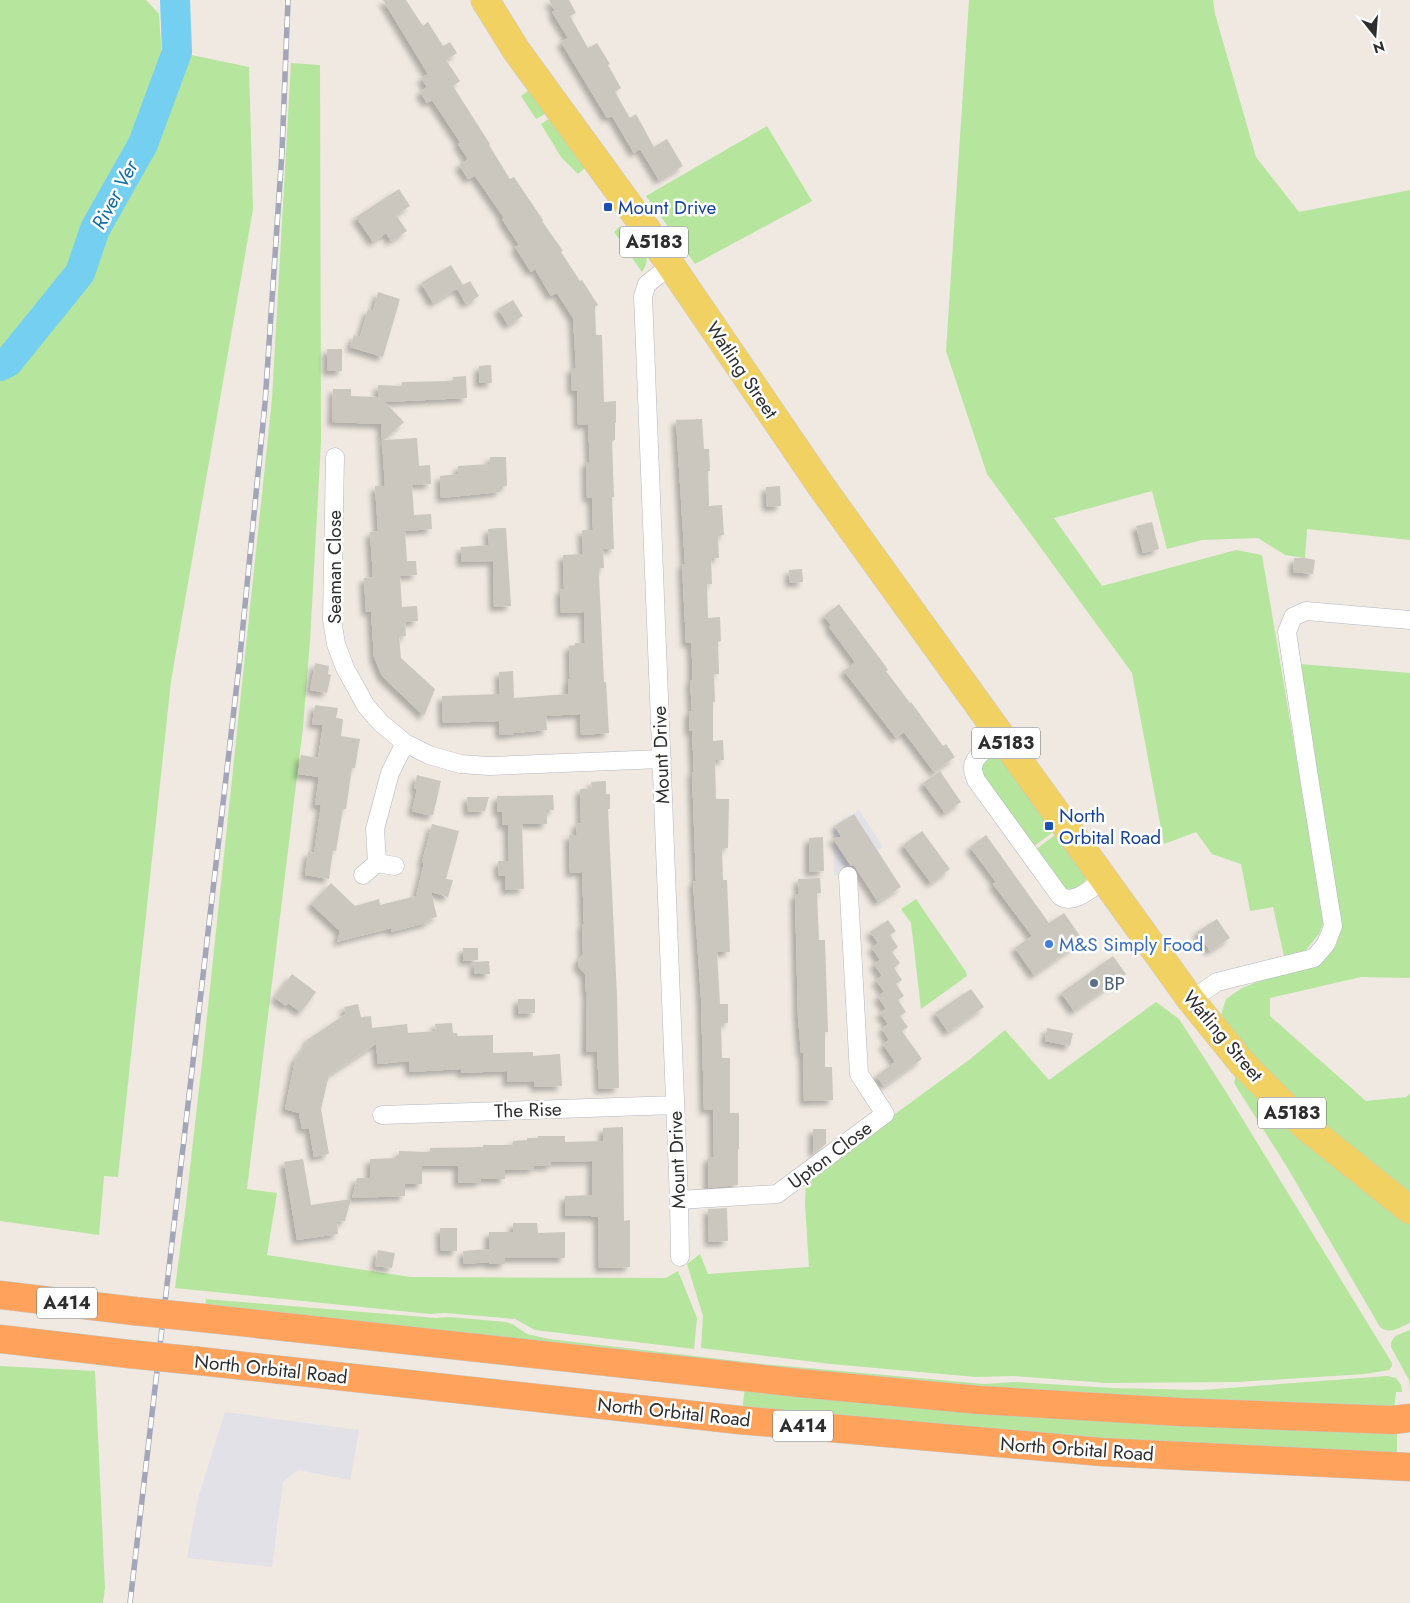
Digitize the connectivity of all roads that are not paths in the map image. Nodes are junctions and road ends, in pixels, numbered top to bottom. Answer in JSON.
{"nodes":[{"id":1,"x":484,"y":0,"type":"edge"},
{"id":2,"x":670,"y":266,"type":"junction"},
{"id":3,"x":335,"y":457,"type":"dead end"},
{"id":4,"x":1410,"y":620,"type":"edge"},
{"id":5,"x":1002,"y":738,"type":"junction"},
{"id":6,"x":405,"y":743,"type":"junction"},
{"id":7,"x":662,"y":758,"type":"junction"},
{"id":8,"x":377,"y":863,"type":"junction"},
{"id":9,"x":395,"y":866,"type":"dead end"},
{"id":10,"x":362,"y":875,"type":"dead end"},
{"id":11,"x":848,"y":876,"type":"dead end"},
{"id":12,"x":1104,"y":879,"type":"junction"},
{"id":13,"x":1191,"y":1000,"type":"junction"},
{"id":14,"x":675,"y":1105,"type":"junction"},
{"id":15,"x":382,"y":1115,"type":"dead end"},
{"id":16,"x":679,"y":1200,"type":"junction"},
{"id":17,"x":1410,"y":1210,"type":"edge"},
{"id":18,"x":680,"y":1257,"type":"dead end"},
{"id":19,"x":0,"y":1295,"type":"edge"},
{"id":20,"x":0,"y":1339,"type":"edge"},
{"id":21,"x":1410,"y":1418,"type":"edge"},
{"id":22,"x":1410,"y":1467,"type":"edge"}],
"edges":[{"from":1,"to":2,"type":"main road","name":"Watling Street","number":"A5183"},
{"from":2,"to":5,"type":"main road","name":"Watling Street","number":"A5183"},
{"from":2,"to":7,"type":"street","name":"Mount Drive"},
{"from":3,"to":6,"type":"street","name":"Seaman Close"},
{"from":4,"to":13,"type":"street"},
{"from":5,"to":12,"type":"main road","name":"Watling Street","number":"A5183"},
{"from":5,"to":12,"type":"street"},
{"from":6,"to":7,"type":"street","name":"Seaman Close"},
{"from":6,"to":8,"type":"street"},
{"from":7,"to":14,"type":"street","name":"Mount Drive"},
{"from":8,"to":9,"type":"street"},
{"from":8,"to":10,"type":"street"},
{"from":11,"to":16,"type":"street","name":"Upton Close"},
{"from":12,"to":13,"type":"main road","name":"Watling Street","number":"A5183"},
{"from":13,"to":17,"type":"main road","name":"Watling Street","number":"A5183"},
{"from":14,"to":15,"type":"street","name":"The Rise"},
{"from":14,"to":16,"type":"street","name":"Mount Drive"},
{"from":16,"to":18,"type":"street","name":"Mount Drive"},
{"from":19,"to":21,"type":"highway","number":"A414","bridge":true},
{"from":20,"to":22,"type":"highway","name":"North Orbital Road","number":"A414","bridge":true}]}
